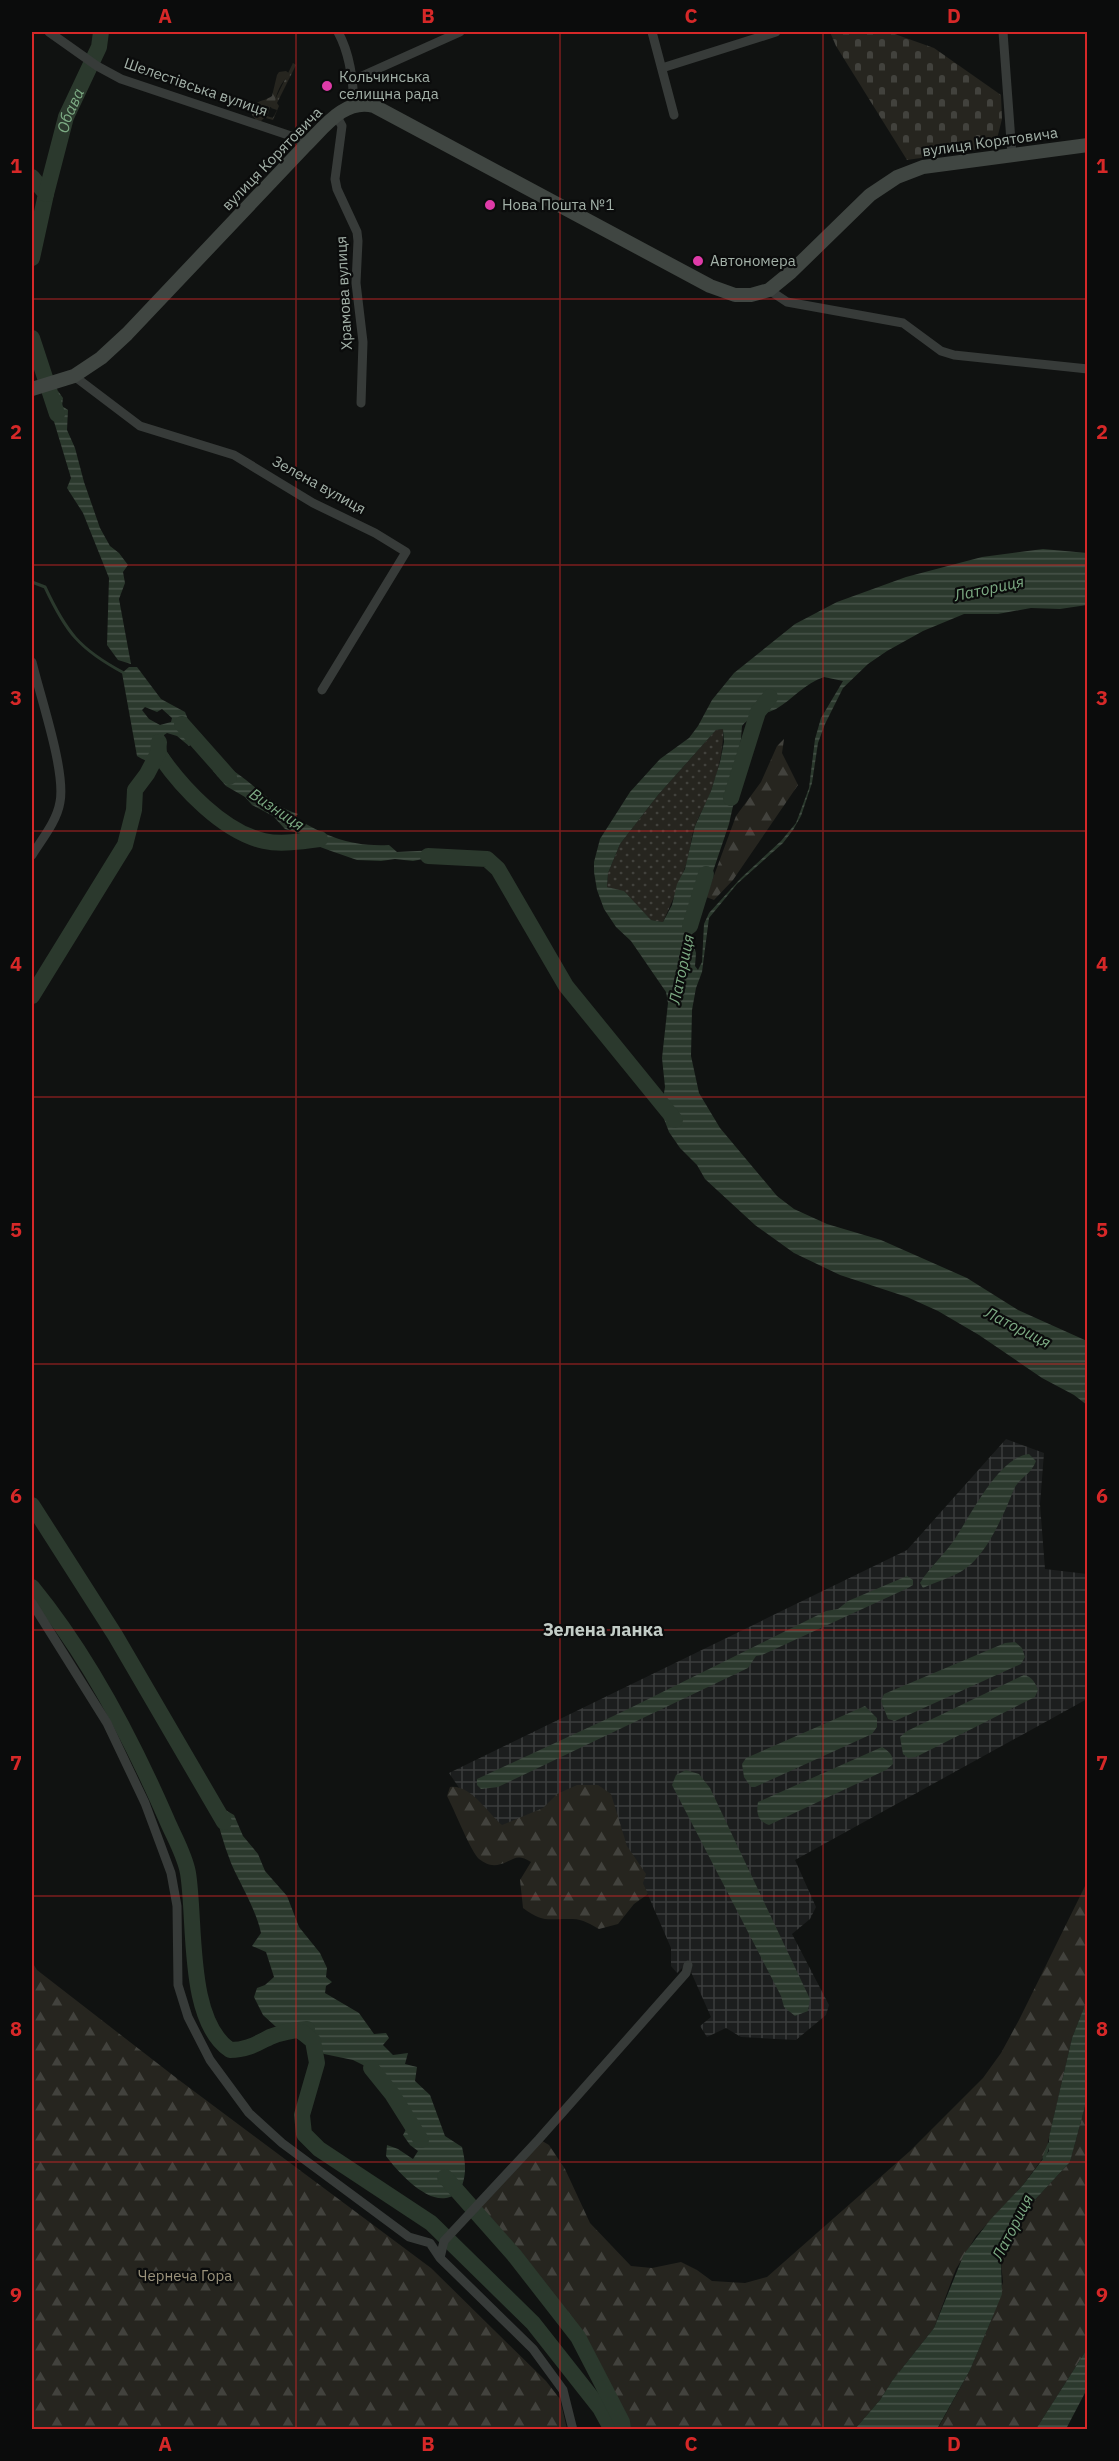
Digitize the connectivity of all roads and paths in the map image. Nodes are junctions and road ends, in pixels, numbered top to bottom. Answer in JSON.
{"nodes":[{"id":1,"x":49,"y":32,"type":"edge"},
{"id":2,"x":338,"y":32,"type":"edge"},
{"id":3,"x":460,"y":32,"type":"edge"},
{"id":4,"x":652,"y":32,"type":"edge"},
{"id":5,"x":776,"y":32,"type":"edge"},
{"id":6,"x":1003,"y":32,"type":"edge"},
{"id":7,"x":662,"y":69,"type":"junction"},
{"id":8,"x":353,"y":80,"type":"junction"},
{"id":9,"x":354,"y":104,"type":"junction"},
{"id":10,"x":336,"y":115,"type":"junction"},
{"id":11,"x":674,"y":115,"type":"dead end"},
{"id":12,"x":306,"y":145,"type":"junction"},
{"id":13,"x":1088,"y":145,"type":"edge"},
{"id":14,"x":1011,"y":155,"type":"junction"},
{"id":15,"x":769,"y":290,"type":"junction"},
{"id":16,"x":1088,"y":369,"type":"edge"},
{"id":17,"x":74,"y":376,"type":"junction"},
{"id":18,"x":32,"y":389,"type":"edge"},
{"id":19,"x":360,"y":403,"type":"dead end"},
{"id":20,"x":32,"y":662,"type":"edge"},
{"id":21,"x":322,"y":690,"type":"dead end"},
{"id":22,"x":32,"y":855,"type":"edge"},
{"id":23,"x":32,"y":1603,"type":"edge"},
{"id":24,"x":688,"y":1965,"type":"dead end"},
{"id":25,"x":440,"y":2258,"type":"junction"},
{"id":26,"x":573,"y":2430,"type":"edge"}],
"edges":[{"from":1,"to":12,"type":"street","name":"Шелестівська вулиця"},
{"from":2,"to":8,"type":"street"},
{"from":3,"to":8,"type":"street"},
{"from":4,"to":7,"type":"street"},
{"from":5,"to":7,"type":"street"},
{"from":6,"to":14,"type":"street"},
{"from":7,"to":11,"type":"street"},
{"from":8,"to":9,"type":"street"},
{"from":9,"to":10,"type":"main road","name":"вулиця Корятовича"},
{"from":9,"to":15,"type":"main road","name":"вулиця Корятовича"},
{"from":10,"to":12,"type":"main road","name":"вулиця Корятовича"},
{"from":10,"to":19,"type":"street","name":"Храмова вулиця"},
{"from":12,"to":17,"type":"main road","name":"вулиця Корятовича"},
{"from":13,"to":14,"type":"main road","name":"вулиця Корятовича"},
{"from":14,"to":15,"type":"main road","name":"вулиця Корятовича"},
{"from":15,"to":16,"type":"street"},
{"from":17,"to":18,"type":"main road","name":"вулиця Корятовича"},
{"from":17,"to":21,"type":"street","name":"Зелена вулиця"},
{"from":20,"to":22,"type":"street"},
{"from":23,"to":25,"type":"street"},
{"from":24,"to":25,"type":"street"},
{"from":25,"to":26,"type":"street"}]}
